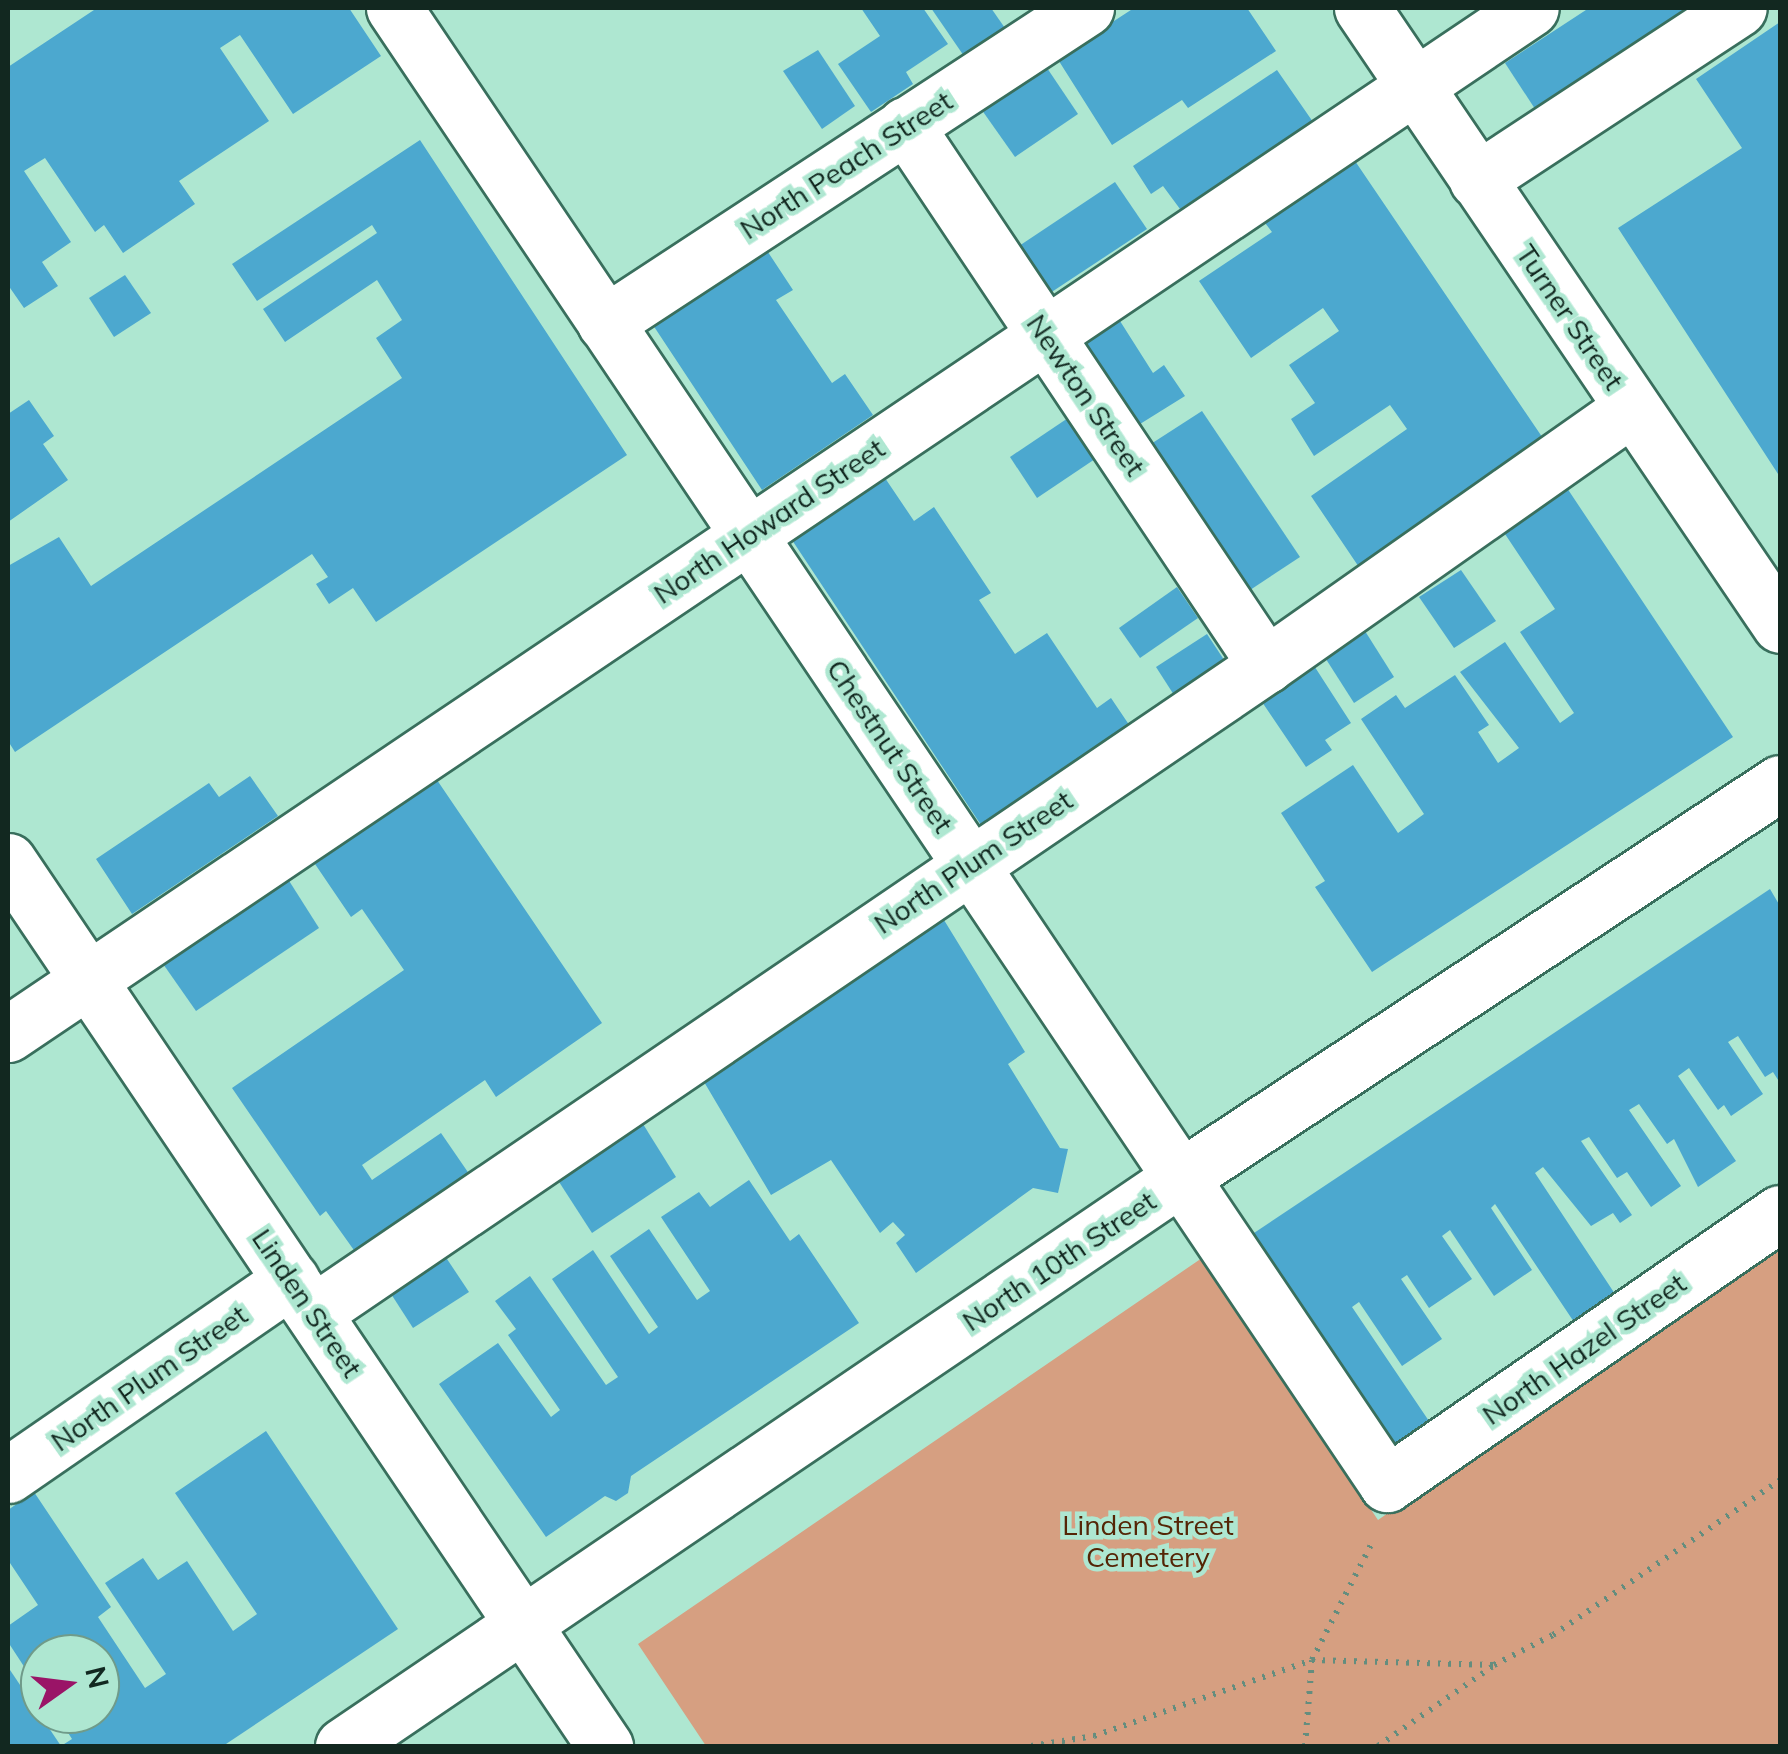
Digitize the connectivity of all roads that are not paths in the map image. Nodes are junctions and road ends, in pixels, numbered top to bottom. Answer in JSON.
{"nodes":[{"id":1,"x":394,"y":8,"type":"edge"},
{"id":2,"x":1086,"y":8,"type":"edge"},
{"id":3,"x":1362,"y":8,"type":"edge"},
{"id":4,"x":1531,"y":8,"type":"edge"},
{"id":5,"x":1739,"y":8,"type":"edge"},
{"id":6,"x":1414,"y":86,"type":"junction"},
{"id":7,"x":905,"y":126,"type":"junction"},
{"id":8,"x":1477,"y":180,"type":"junction"},
{"id":9,"x":605,"y":323,"type":"junction"},
{"id":10,"x":1046,"y":334,"type":"junction"},
{"id":11,"x":1631,"y":408,"type":"junction"},
{"id":12,"x":748,"y":535,"type":"junction"},
{"id":13,"x":1780,"y":626,"type":"edge"},
{"id":14,"x":1266,"y":666,"type":"junction"},
{"id":15,"x":1780,"y":783,"type":"edge"},
{"id":16,"x":8,"y":860,"type":"edge"},
{"id":17,"x":968,"y":864,"type":"junction"},
{"id":18,"x":87,"y":981,"type":"junction"},
{"id":19,"x":8,"y":1034,"type":"edge"},
{"id":20,"x":1180,"y":1178,"type":"junction"},
{"id":21,"x":1780,"y":1213,"type":"edge"},
{"id":22,"x":302,"y":1296,"type":"junction"},
{"id":23,"x":8,"y":1476,"type":"edge"},
{"id":24,"x":1381,"y":1510,"type":"joint"},
{"id":25,"x":526,"y":1624,"type":"junction"},
{"id":26,"x":342,"y":1746,"type":"edge"},
{"id":27,"x":604,"y":1746,"type":"edge"}],
"edges":[{"from":1,"to":9,"type":"street","name":"Chestnut Street"},
{"from":2,"to":7,"type":"street","name":"North Peach Street"},
{"from":3,"to":6,"type":"street","name":"Turner Street"},
{"from":4,"to":6,"type":"street","name":"North Howard Street"},
{"from":5,"to":8,"type":"street"},
{"from":6,"to":8,"type":"street","name":"Turner Street"},
{"from":6,"to":10,"type":"street","name":"North Howard Street"},
{"from":7,"to":9,"type":"street","name":"North Peach Street"},
{"from":7,"to":10,"type":"street","name":"Newton Street"},
{"from":8,"to":11,"type":"street","name":"Turner Street"},
{"from":9,"to":12,"type":"street","name":"Chestnut Street"},
{"from":10,"to":12,"type":"street","name":"North Howard Street"},
{"from":10,"to":14,"type":"street","name":"Newton Street"},
{"from":11,"to":13,"type":"street","name":"Turner Street"},
{"from":11,"to":14,"type":"street","name":"North Plum Street"},
{"from":12,"to":17,"type":"street","name":"Chestnut Street"},
{"from":12,"to":18,"type":"street","name":"North Howard Street"},
{"from":14,"to":17,"type":"street","name":"North Plum Street"},
{"from":15,"to":20,"type":"street","name":"North 10th Street"},
{"from":16,"to":18,"type":"street","name":"Linden Street"},
{"from":17,"to":20,"type":"street","name":"Chestnut Street"},
{"from":17,"to":22,"type":"street","name":"North Plum Street"},
{"from":18,"to":19,"type":"street","name":"North Howard Street"},
{"from":18,"to":22,"type":"street","name":"Linden Street"},
{"from":20,"to":24,"type":"street","name":"Chestnut Street"},
{"from":20,"to":25,"type":"street","name":"North 10th Street"},
{"from":21,"to":24,"type":"street","name":"North Hazel Street"},
{"from":22,"to":23,"type":"street","name":"North Plum Street"},
{"from":22,"to":25,"type":"street","name":"Linden Street"},
{"from":25,"to":26,"type":"street","name":"North 10th Street"},
{"from":25,"to":27,"type":"street","name":"Linden Street"}]}
